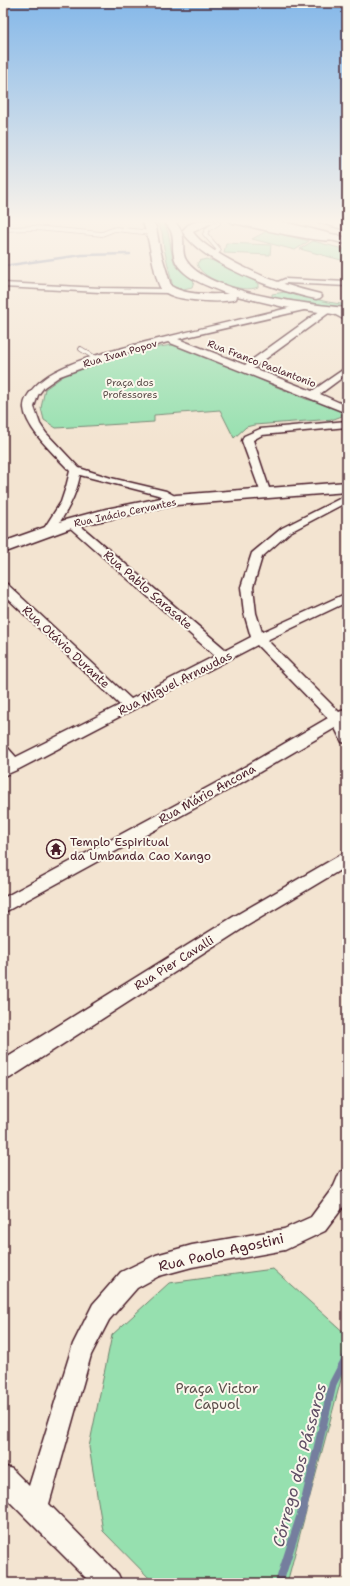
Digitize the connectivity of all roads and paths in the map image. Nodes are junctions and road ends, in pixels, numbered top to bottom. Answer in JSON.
{"nodes":[{"id":1,"x":179,"y":294,"type":"edge"},
{"id":2,"x":245,"y":294,"type":"edge"},
{"id":3,"x":257,"y":294,"type":"edge"},
{"id":4,"x":313,"y":294,"type":"edge"},
{"id":5,"x":182,"y":295,"type":"joint"},
{"id":6,"x":253,"y":296,"type":"junction"},
{"id":7,"x":347,"y":302,"type":"edge"},
{"id":8,"x":305,"y":307,"type":"junction"},
{"id":9,"x":331,"y":310,"type":"junction"},
{"id":10,"x":347,"y":312,"type":"edge"},
{"id":11,"x":347,"y":318,"type":"edge"},
{"id":12,"x":169,"y":339,"type":"junction"},
{"id":13,"x":81,"y":349,"type":"dead end"},
{"id":14,"x":97,"y":359,"type":"junction"},
{"id":15,"x":246,"y":369,"type":"junction"},
{"id":16,"x":347,"y":370,"type":"edge"},
{"id":17,"x":313,"y":395,"type":"junction"},
{"id":18,"x":347,"y":410,"type":"edge"},
{"id":19,"x":347,"y":424,"type":"edge"},
{"id":20,"x":75,"y":470,"type":"junction"},
{"id":21,"x":347,"y":487,"type":"edge"},
{"id":22,"x":266,"y":494,"type":"junction"},
{"id":23,"x":347,"y":498,"type":"edge"},
{"id":24,"x":176,"y":500,"type":"junction"},
{"id":25,"x":71,"y":523,"type":"junction"},
{"id":26,"x":49,"y":530,"type":"junction"},
{"id":27,"x":3,"y":548,"type":"edge"},
{"id":28,"x":3,"y":587,"type":"edge"},
{"id":29,"x":347,"y":597,"type":"edge"},
{"id":30,"x":258,"y":639,"type":"junction"},
{"id":31,"x":225,"y":657,"type":"junction"},
{"id":32,"x":130,"y":706,"type":"junction"},
{"id":33,"x":343,"y":717,"type":"edge"},
{"id":34,"x":347,"y":738,"type":"edge"},
{"id":35,"x":3,"y":752,"type":"edge"},
{"id":36,"x":8,"y":768,"type":"edge"},
{"id":37,"x":347,"y":858,"type":"edge"},
{"id":38,"x":3,"y":906,"type":"edge"},
{"id":39,"x":3,"y":1071,"type":"edge"},
{"id":40,"x":347,"y":1179,"type":"edge"},
{"id":41,"x":3,"y":1478,"type":"edge"},
{"id":42,"x":35,"y":1508,"type":"junction"},
{"id":43,"x":109,"y":1583,"type":"edge"}],
"edges":[{"from":1,"to":5,"type":"main road"},
{"from":2,"to":6,"type":"main road"},
{"from":3,"to":6,"type":"main road"},
{"from":4,"to":7,"type":"main road"},
{"from":5,"to":6,"type":"main road"},
{"from":6,"to":8,"type":"main road"},
{"from":8,"to":9,"type":"main road"},
{"from":8,"to":12,"type":"street","name":"Rua Ivan Popov"},
{"from":9,"to":10,"type":"main road"},
{"from":9,"to":11,"type":"street"},
{"from":9,"to":15,"type":"street"},
{"from":12,"to":14,"type":"street","name":"Rua Ivan Popov"},
{"from":12,"to":15,"type":"street","name":"Rua Franco Paolantonio"},
{"from":13,"to":14,"type":"lane"},
{"from":14,"to":20,"type":"street","name":"Rua Ivan Popov"},
{"from":15,"to":17,"type":"street","name":"Rua Franco Paolantonio"},
{"from":16,"to":17,"type":"street"},
{"from":17,"to":18,"type":"street","name":"Rua Franco Paolantonio"},
{"from":19,"to":22,"type":"street"},
{"from":20,"to":24,"type":"street"},
{"from":20,"to":26,"type":"street"},
{"from":21,"to":22,"type":"main road","name":"Rua Inácio Cervantes"},
{"from":22,"to":24,"type":"main road","name":"Rua Inácio Cervantes"},
{"from":23,"to":30,"type":"street"},
{"from":24,"to":25,"type":"main road","name":"Rua Inácio Cervantes"},
{"from":25,"to":26,"type":"main road","name":"Rua Inácio Cervantes"},
{"from":25,"to":31,"type":"street","name":"Rua Pablo Sarasate"},
{"from":26,"to":27,"type":"main road","name":"Rua Inácio Cervantes"},
{"from":28,"to":32,"type":"street","name":"Rua Otávio Durante"},
{"from":29,"to":30,"type":"street","name":"Rua Miguel Arnaudas"},
{"from":30,"to":31,"type":"street","name":"Rua Miguel Arnaudas"},
{"from":30,"to":33,"type":"street"},
{"from":31,"to":32,"type":"street","name":"Rua Miguel Arnaudas"},
{"from":32,"to":36,"type":"street","name":"Rua Miguel Arnaudas"},
{"from":33,"to":34,"type":"street"},
{"from":33,"to":38,"type":"street","name":"Rua Mário Ancona"},
{"from":35,"to":36,"type":"street"},
{"from":37,"to":39,"type":"street","name":"Rua Pier Cavalli"},
{"from":40,"to":42,"type":"street","name":"Rua Paolo Agostini"},
{"from":41,"to":42,"type":"street"},
{"from":42,"to":43,"type":"street"}]}
